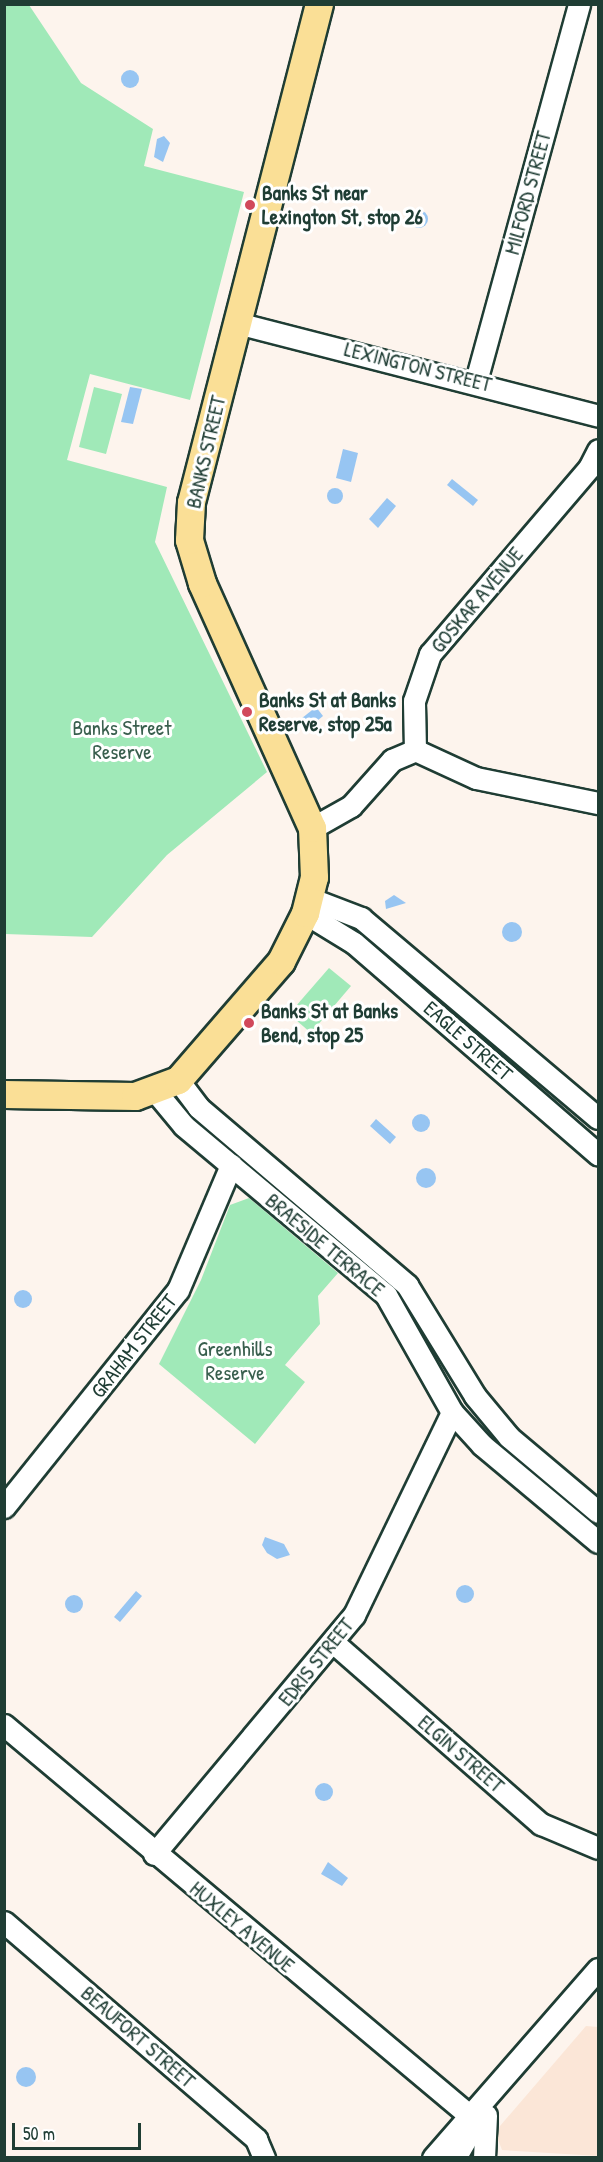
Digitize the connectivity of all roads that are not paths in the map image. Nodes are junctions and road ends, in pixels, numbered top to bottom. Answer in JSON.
{"nodes":[{"id":1,"x":319,"y":4,"type":"edge"},
{"id":2,"x":579,"y":4,"type":"edge"},
{"id":3,"x":237,"y":322,"type":"junction"},
{"id":4,"x":476,"y":381,"type":"junction"},
{"id":5,"x":598,"y":416,"type":"edge"},
{"id":6,"x":598,"y":450,"type":"edge"},
{"id":7,"x":415,"y":750,"type":"junction"},
{"id":8,"x":598,"y":803,"type":"edge"},
{"id":9,"x":312,"y":828,"type":"junction"},
{"id":10,"x":307,"y":905,"type":"junction"},
{"id":11,"x":374,"y":928,"type":"junction"},
{"id":12,"x":357,"y":945,"type":"junction"},
{"id":13,"x":4,"y":1079,"type":"edge"},
{"id":14,"x":164,"y":1081,"type":"junction"},
{"id":15,"x":4,"y":1094,"type":"edge"},
{"id":16,"x":598,"y":1118,"type":"edge"},
{"id":17,"x":218,"y":1120,"type":"junction"},
{"id":18,"x":201,"y":1139,"type":"junction"},
{"id":19,"x":598,"y":1154,"type":"edge"},
{"id":20,"x":231,"y":1165,"type":"junction"},
{"id":21,"x":452,"y":1412,"type":"junction"},
{"id":22,"x":4,"y":1507,"type":"edge"},
{"id":23,"x":598,"y":1512,"type":"edge"},
{"id":24,"x":598,"y":1542,"type":"edge"},
{"id":25,"x":334,"y":1643,"type":"junction"},
{"id":26,"x":4,"y":1725,"type":"edge"},
{"id":27,"x":598,"y":1848,"type":"edge"},
{"id":28,"x":154,"y":1854,"type":"junction"},
{"id":29,"x":4,"y":1922,"type":"edge"},
{"id":30,"x":598,"y":1969,"type":"edge"},
{"id":31,"x":476,"y":2121,"type":"junction"},
{"id":32,"x":264,"y":2157,"type":"edge"},
{"id":33,"x":433,"y":2157,"type":"edge"},
{"id":34,"x":455,"y":2157,"type":"edge"},
{"id":35,"x":484,"y":2157,"type":"edge"}],
"edges":[{"from":1,"to":3,"type":"main road","name":"BANKS STREET"},
{"from":2,"to":4,"type":"street","name":"MILFORD STREET"},
{"from":3,"to":4,"type":"street","name":"LEXINGTON STREET"},
{"from":3,"to":9,"type":"main road","name":"BANKS STREET"},
{"from":4,"to":5,"type":"street","name":"LEXINGTON STREET"},
{"from":6,"to":7,"type":"street","name":"GOSKAR AVENUE"},
{"from":7,"to":8,"type":"street"},
{"from":7,"to":9,"type":"street"},
{"from":9,"to":10,"type":"main road","name":"BANKS STREET"},
{"from":10,"to":11,"type":"street","name":"EAGLE STREET"},
{"from":10,"to":12,"type":"street","name":"EAGLE STREET"},
{"from":10,"to":14,"type":"main road","name":"BANKS STREET"},
{"from":11,"to":12,"type":"street"},
{"from":11,"to":16,"type":"street","name":"EAGLE STREET"},
{"from":12,"to":19,"type":"street","name":"EAGLE STREET"},
{"from":13,"to":14,"type":"main road"},
{"from":14,"to":15,"type":"main road"},
{"from":14,"to":17,"type":"street","name":"BRAESIDE TERRACE"},
{"from":14,"to":18,"type":"street","name":"BRAESIDE TERRACE"},
{"from":17,"to":18,"type":"street"},
{"from":17,"to":23,"type":"street","name":"BRAESIDE TERRACE"},
{"from":18,"to":20,"type":"street","name":"BRAESIDE TERRACE"},
{"from":20,"to":21,"type":"street","name":"BRAESIDE TERRACE"},
{"from":20,"to":22,"type":"street","name":"GRAHAM STREET"},
{"from":21,"to":24,"type":"street","name":"BRAESIDE TERRACE"},
{"from":21,"to":25,"type":"street","name":"EDRIS STREET"},
{"from":25,"to":27,"type":"street","name":"ELGIN STREET"},
{"from":25,"to":28,"type":"street","name":"EDRIS STREET"},
{"from":26,"to":28,"type":"street","name":"HUXLEY AVENUE"},
{"from":28,"to":31,"type":"street","name":"HUXLEY AVENUE"},
{"from":29,"to":32,"type":"street","name":"BEAUFORT STREET"},
{"from":30,"to":31,"type":"street"},
{"from":31,"to":33,"type":"street"},
{"from":31,"to":34,"type":"street"},
{"from":31,"to":35,"type":"street"}]}
